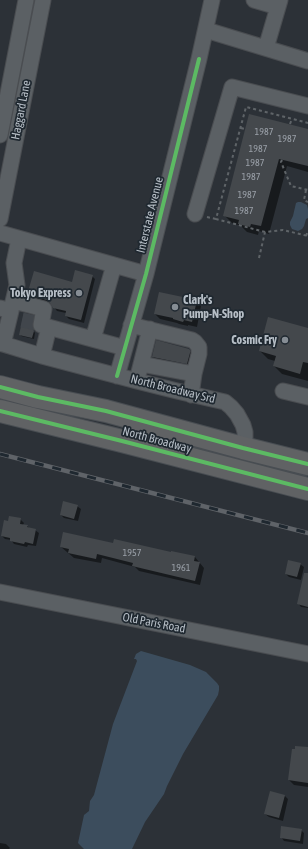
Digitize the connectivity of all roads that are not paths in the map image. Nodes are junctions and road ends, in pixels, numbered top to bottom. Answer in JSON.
{"nodes":[{"id":1,"x":26,"y":0,"type":"edge"},
{"id":2,"x":43,"y":0,"type":"edge"},
{"id":3,"x":212,"y":0,"type":"edge"},
{"id":4,"x":254,"y":0,"type":"edge"},
{"id":5,"x":279,"y":3,"type":"edge"},
{"id":6,"x":206,"y":30,"type":"junction"},
{"id":7,"x":266,"y":48,"type":"junction"},
{"id":8,"x":16,"y":54,"type":"junction"},
{"id":9,"x":32,"y":57,"type":"junction"},
{"id":10,"x":308,"y":61,"type":"edge"},
{"id":11,"x":308,"y":106,"type":"edge"},
{"id":12,"x":0,"y":136,"type":"edge"},
{"id":13,"x":6,"y":161,"type":"edge"},
{"id":14,"x":195,"y":214,"type":"dead end"},
{"id":15,"x":0,"y":219,"type":"edge"},
{"id":16,"x":0,"y":233,"type":"edge"},
{"id":17,"x":19,"y":239,"type":"junction"},
{"id":18,"x":114,"y":265,"type":"junction"},
{"id":19,"x":146,"y":274,"type":"junction"},
{"id":20,"x":23,"y":316,"type":"edge"},
{"id":21,"x":131,"y":325,"type":"junction"},
{"id":22,"x":150,"y":330,"type":"junction"},
{"id":23,"x":93,"y":339,"type":"junction"},
{"id":24,"x":1,"y":343,"type":"edge"},
{"id":25,"x":125,"y":348,"type":"junction"},
{"id":26,"x":42,"y":356,"type":"junction"},
{"id":27,"x":141,"y":364,"type":"junction"},
{"id":28,"x":194,"y":374,"type":"junction"},
{"id":29,"x":117,"y":376,"type":"junction"},
{"id":30,"x":137,"y":381,"type":"junction"},
{"id":31,"x":0,"y":387,"type":"edge"},
{"id":32,"x":283,"y":390,"type":"dead end"},
{"id":33,"x":191,"y":395,"type":"junction"},
{"id":34,"x":308,"y":397,"type":"edge"},
{"id":35,"x":0,"y":411,"type":"edge"},
{"id":36,"x":243,"y":448,"type":"junction"},
{"id":37,"x":308,"y":464,"type":"edge"},
{"id":38,"x":308,"y":489,"type":"edge"},
{"id":39,"x":0,"y":592,"type":"edge"},
{"id":40,"x":308,"y":654,"type":"edge"}],
"edges":[{"from":1,"to":8,"type":"street","name":"Haggard Lane"},
{"from":2,"to":9,"type":"street","name":"Haggard Lane"},
{"from":3,"to":6,"type":"street","name":"Interstate Avenue"},
{"from":4,"to":5,"type":"street"},
{"from":5,"to":7,"type":"street"},
{"from":6,"to":7,"type":"street"},
{"from":6,"to":19,"type":"street","name":"Interstate Avenue"},
{"from":7,"to":10,"type":"street"},
{"from":8,"to":9,"type":"street"},
{"from":8,"to":12,"type":"street","name":"Haggard Lane"},
{"from":9,"to":13,"type":"street","name":"Haggard Lane"},
{"from":11,"to":14,"type":"street"},
{"from":13,"to":15,"type":"street","name":"Haggard Lane"},
{"from":16,"to":17,"type":"street"},
{"from":17,"to":18,"type":"street"},
{"from":17,"to":20,"type":"street"},
{"from":18,"to":19,"type":"street"},
{"from":18,"to":23,"type":"street"},
{"from":19,"to":21,"type":"street","name":"Interstate Avenue"},
{"from":20,"to":23,"type":"street"},
{"from":20,"to":24,"type":"street"},
{"from":20,"to":26,"type":"street"},
{"from":21,"to":22,"type":"street"},
{"from":21,"to":25,"type":"street","name":"Interstate Avenue"},
{"from":22,"to":27,"type":"street"},
{"from":22,"to":28,"type":"street"},
{"from":23,"to":25,"type":"street"},
{"from":24,"to":26,"type":"street","name":"North Broadway Srd"},
{"from":25,"to":29,"type":"street","name":"Interstate Avenue"},
{"from":26,"to":29,"type":"street","name":"North Broadway Srd"},
{"from":27,"to":28,"type":"street"},
{"from":27,"to":30,"type":"street"},
{"from":28,"to":33,"type":"street"},
{"from":29,"to":30,"type":"street","name":"North Broadway Srd"},
{"from":30,"to":33,"type":"street","name":"North Broadway Srd"},
{"from":31,"to":36,"type":"highway","name":"North Broadway"},
{"from":32,"to":34,"type":"street"},
{"from":33,"to":36,"type":"street","name":"North Broadway Srd"},
{"from":35,"to":38,"type":"highway","name":"North Broadway"},
{"from":36,"to":37,"type":"highway","name":"North Broadway"},
{"from":39,"to":40,"type":"street","name":"Old Paris Road"}]}
